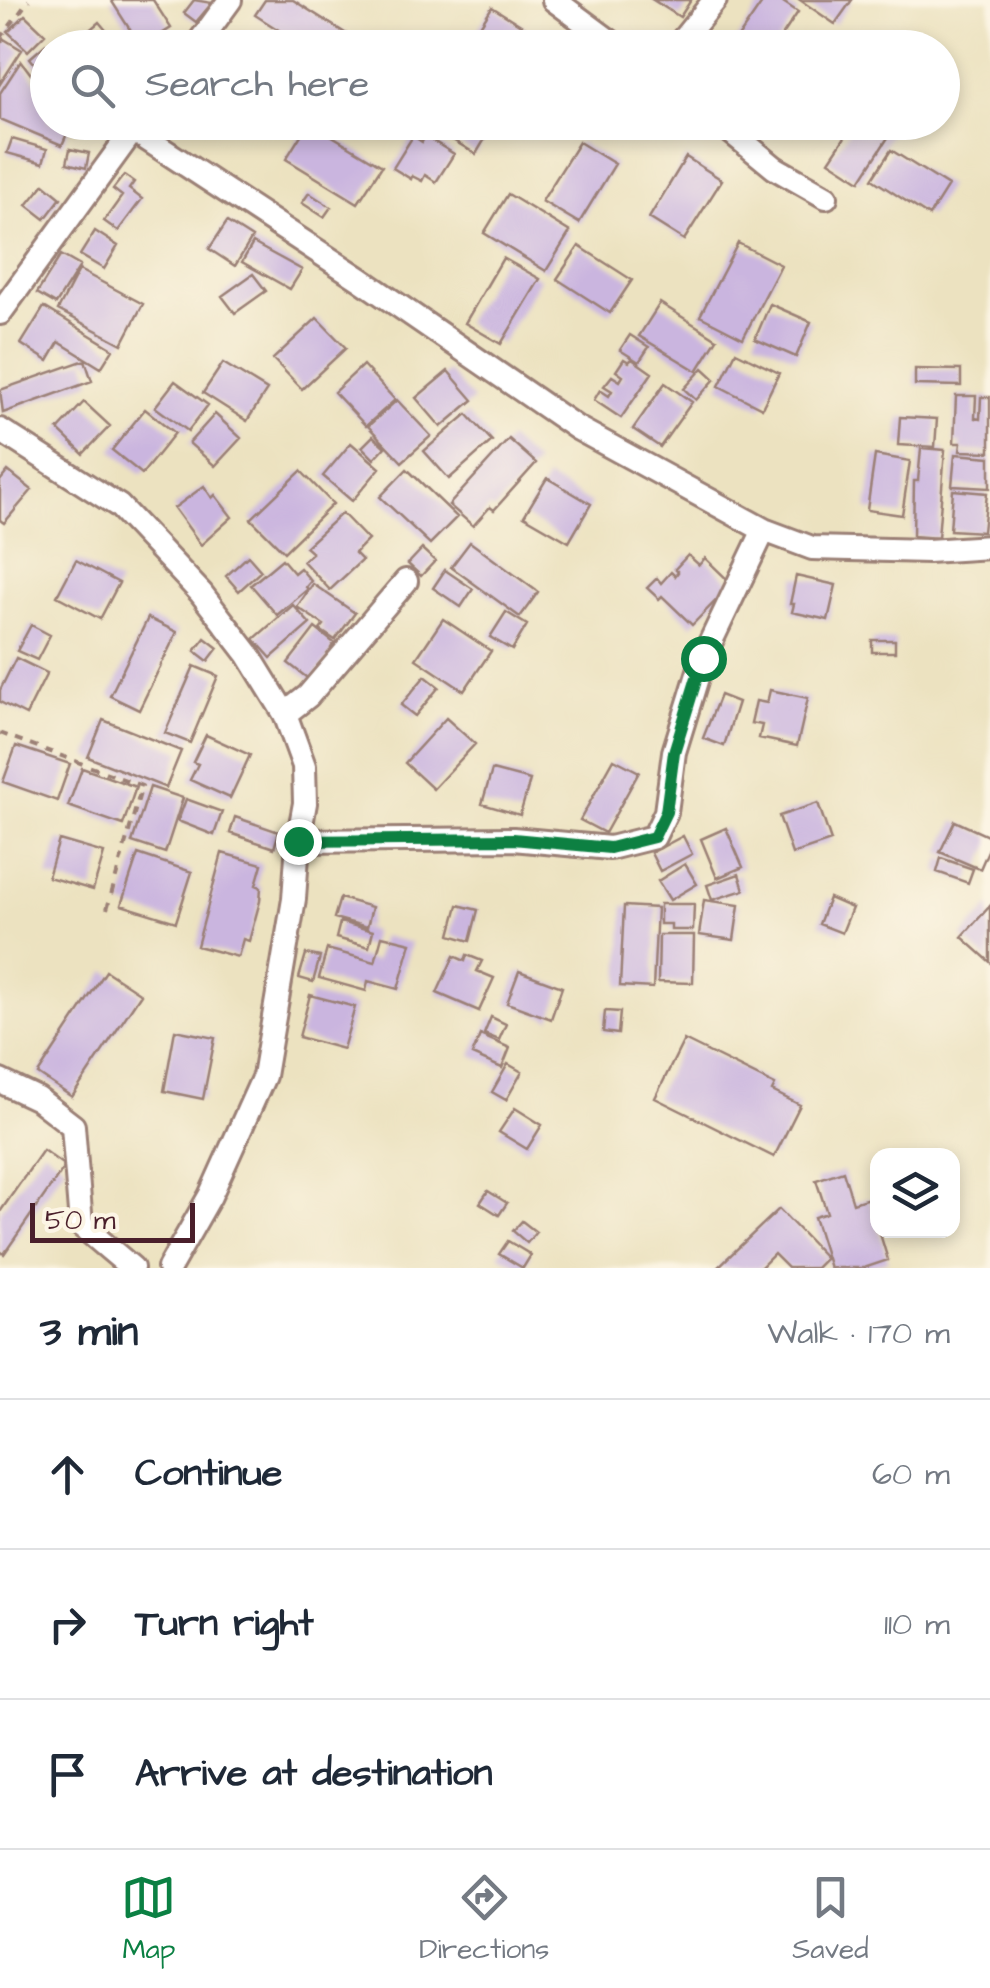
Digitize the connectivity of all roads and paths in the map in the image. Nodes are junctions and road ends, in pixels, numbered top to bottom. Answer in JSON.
{"nodes":[{"id":1,"x":28,"y":0,"type":"edge"},
{"id":2,"x":230,"y":0,"type":"edge"},
{"id":3,"x":554,"y":0,"type":"edge"},
{"id":4,"x":715,"y":0,"type":"edge"},
{"id":5,"x":208,"y":30,"type":"edge"},
{"id":6,"x":595,"y":30,"type":"edge"},
{"id":7,"x":691,"y":30,"type":"edge"},
{"id":8,"x":0,"y":40,"type":"edge"},
{"id":9,"x":126,"y":140,"type":"edge"},
{"id":10,"x":157,"y":140,"type":"edge"},
{"id":11,"x":741,"y":140,"type":"edge"},
{"id":12,"x":826,"y":196,"type":"dead end"},
{"id":13,"x":0,"y":314,"type":"edge"},
{"id":14,"x":0,"y":430,"type":"edge"},
{"id":15,"x":764,"y":530,"type":"junction"},
{"id":16,"x":990,"y":547,"type":"edge"},
{"id":17,"x":406,"y":581,"type":"dead end"},
{"id":18,"x":285,"y":714,"type":"junction"},
{"id":19,"x":0,"y":733,"type":"edge"},
{"id":20,"x":298,"y":841,"type":"junction"},
{"id":21,"x":107,"y":909,"type":"dead end"},
{"id":22,"x":0,"y":1081,"type":"edge"},
{"id":23,"x":132,"y":1268,"type":"edge"},
{"id":24,"x":170,"y":1268,"type":"edge"}],
"edges":[{"from":1,"to":8,"type":"path"},
{"from":2,"to":5,"type":"street"},
{"from":3,"to":6,"type":"street"},
{"from":4,"to":7,"type":"street"},
{"from":9,"to":13,"type":"street"},
{"from":10,"to":15,"type":"street"},
{"from":11,"to":12,"type":"street"},
{"from":14,"to":18,"type":"street"},
{"from":15,"to":16,"type":"street"},
{"from":15,"to":20,"type":"street"},
{"from":17,"to":18,"type":"street"},
{"from":18,"to":20,"type":"street"},
{"from":19,"to":21,"type":"path"},
{"from":20,"to":24,"type":"street"},
{"from":22,"to":23,"type":"street"}]}
